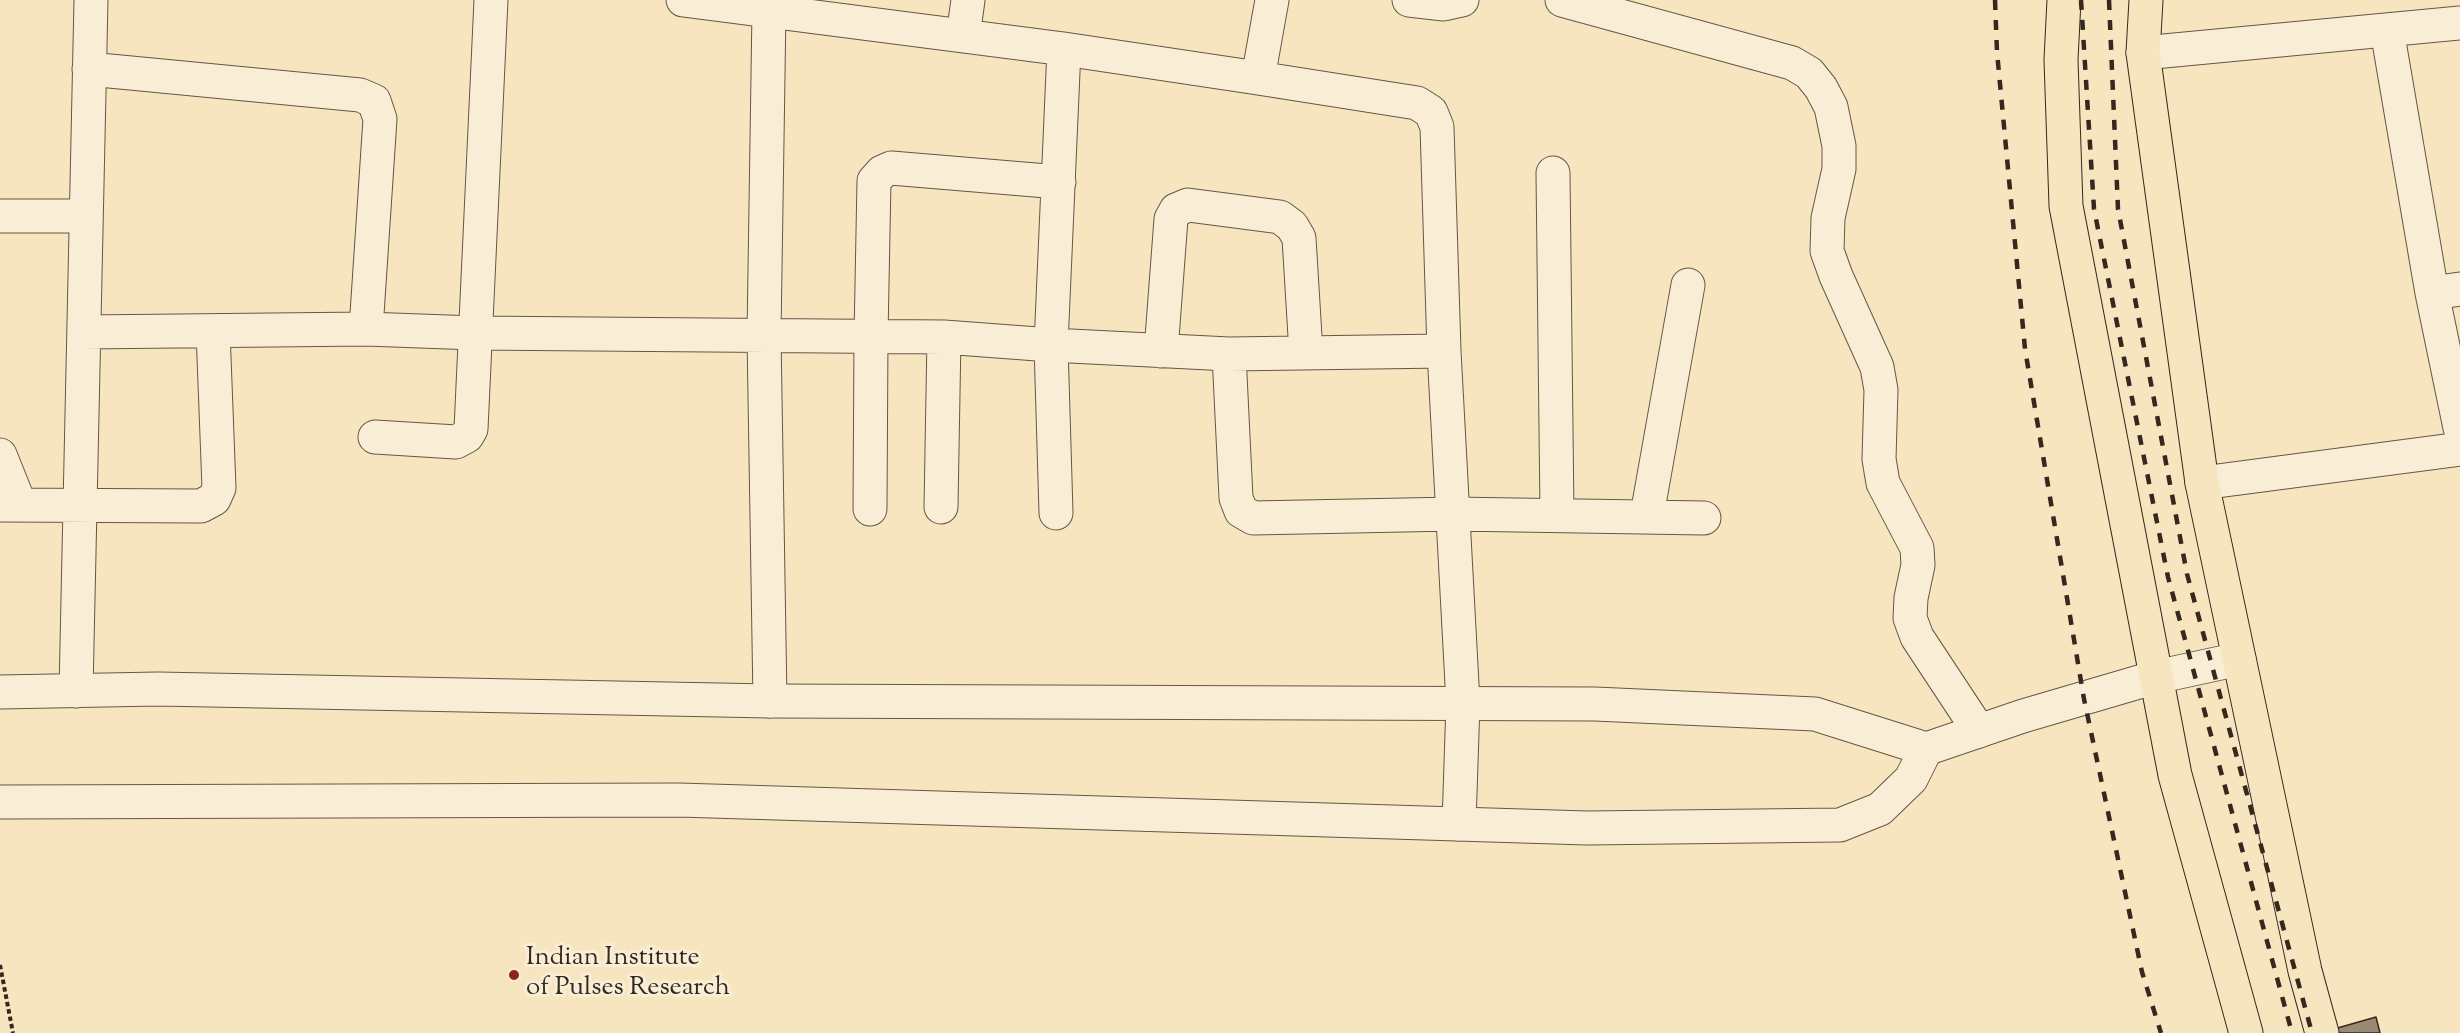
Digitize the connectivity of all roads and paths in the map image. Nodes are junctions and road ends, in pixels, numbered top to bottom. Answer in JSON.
{"nodes":[{"id":1,"x":91,"y":0,"type":"edge"},
{"id":2,"x":491,"y":0,"type":"edge"},
{"id":3,"x":683,"y":0,"type":"edge"},
{"id":4,"x":968,"y":0,"type":"edge"},
{"id":5,"x":1272,"y":0,"type":"edge"},
{"id":6,"x":1409,"y":0,"type":"edge"},
{"id":7,"x":1462,"y":0,"type":"edge"},
{"id":8,"x":1562,"y":0,"type":"edge"},
{"id":9,"x":2064,"y":0,"type":"edge"},
{"id":10,"x":2146,"y":0,"type":"edge"},
{"id":11,"x":806,"y":8,"type":"edge"},
{"id":12,"x":769,"y":10,"type":"junction"},
{"id":13,"x":2460,"y":23,"type":"edge"},
{"id":14,"x":2386,"y":30,"type":"junction"},
{"id":15,"x":963,"y":36,"type":"junction"},
{"id":16,"x":1064,"y":49,"type":"junction"},
{"id":17,"x":2143,"y":53,"type":"junction"},
{"id":18,"x":89,"y":69,"type":"junction"},
{"id":19,"x":1258,"y":78,"type":"junction"},
{"id":20,"x":1553,"y":173,"type":"dead end"},
{"id":21,"x":1059,"y":182,"type":"junction"},
{"id":22,"x":0,"y":216,"type":"edge"},
{"id":23,"x":86,"y":216,"type":"junction"},
{"id":24,"x":1688,"y":285,"type":"dead end"},
{"id":25,"x":2446,"y":291,"type":"edge"},
{"id":26,"x":366,"y":329,"type":"junction"},
{"id":27,"x":213,"y":331,"type":"junction"},
{"id":28,"x":84,"y":332,"type":"junction"},
{"id":29,"x":475,"y":333,"type":"junction"},
{"id":30,"x":764,"y":335,"type":"junction"},
{"id":31,"x":871,"y":336,"type":"junction"},
{"id":32,"x":944,"y":337,"type":"junction"},
{"id":33,"x":1051,"y":345,"type":"junction"},
{"id":34,"x":1161,"y":351,"type":"junction"},
{"id":35,"x":1444,"y":351,"type":"junction"},
{"id":36,"x":1306,"y":353,"type":"junction"},
{"id":37,"x":1229,"y":354,"type":"junction"},
{"id":38,"x":2460,"y":428,"type":"edge"},
{"id":39,"x":375,"y":437,"type":"dead end"},
{"id":40,"x":2460,"y":449,"type":"edge"},
{"id":41,"x":0,"y":455,"type":"edge"},
{"id":42,"x":2202,"y":483,"type":"junction"},
{"id":43,"x":80,"y":504,"type":"junction"},
{"id":44,"x":10,"y":505,"type":"edge"},
{"id":45,"x":941,"y":507,"type":"dead end"},
{"id":46,"x":870,"y":509,"type":"dead end"},
{"id":47,"x":1056,"y":513,"type":"dead end"},
{"id":48,"x":1454,"y":514,"type":"junction"},
{"id":49,"x":1557,"y":514,"type":"junction"},
{"id":50,"x":1647,"y":516,"type":"junction"},
{"id":51,"x":1704,"y":518,"type":"dead end"},
{"id":52,"x":2239,"y":659,"type":"junction"},
{"id":53,"x":2156,"y":677,"type":"junction"},
{"id":54,"x":76,"y":691,"type":"junction"},
{"id":55,"x":0,"y":692,"type":"edge"},
{"id":56,"x":770,"y":701,"type":"junction"},
{"id":57,"x":1463,"y":703,"type":"junction"},
{"id":58,"x":1979,"y":731,"type":"junction"},
{"id":59,"x":1926,"y":749,"type":"junction"},
{"id":60,"x":0,"y":802,"type":"edge"},
{"id":61,"x":1459,"y":824,"type":"junction"},
{"id":62,"x":0,"y":965,"type":"edge"},
{"id":63,"x":13,"y":1033,"type":"edge"},
{"id":64,"x":2246,"y":1033,"type":"edge"},
{"id":65,"x":2322,"y":1033,"type":"edge"}],
"edges":[{"from":1,"to":18,"type":"street"},
{"from":2,"to":29,"type":"street"},
{"from":3,"to":12,"type":"street"},
{"from":4,"to":15,"type":"street"},
{"from":5,"to":19,"type":"street"},
{"from":6,"to":7,"type":"street"},
{"from":8,"to":58,"type":"street"},
{"from":9,"to":53,"type":"highway"},
{"from":10,"to":17,"type":"highway"},
{"from":11,"to":12,"type":"street"},
{"from":11,"to":15,"type":"street"},
{"from":12,"to":30,"type":"street"},
{"from":13,"to":14,"type":"street"},
{"from":14,"to":17,"type":"street"},
{"from":14,"to":25,"type":"street"},
{"from":15,"to":16,"type":"street"},
{"from":16,"to":19,"type":"street"},
{"from":16,"to":21,"type":"street"},
{"from":17,"to":42,"type":"highway"},
{"from":18,"to":23,"type":"street"},
{"from":18,"to":26,"type":"street"},
{"from":19,"to":35,"type":"street"},
{"from":20,"to":49,"type":"street"},
{"from":21,"to":31,"type":"street"},
{"from":21,"to":33,"type":"street"},
{"from":22,"to":23,"type":"street"},
{"from":23,"to":28,"type":"street"},
{"from":24,"to":50,"type":"street"},
{"from":25,"to":38,"type":"street"},
{"from":26,"to":27,"type":"street"},
{"from":26,"to":29,"type":"street"},
{"from":27,"to":28,"type":"street"},
{"from":27,"to":43,"type":"street"},
{"from":28,"to":43,"type":"street"},
{"from":29,"to":30,"type":"street"},
{"from":29,"to":39,"type":"street"},
{"from":30,"to":31,"type":"street"},
{"from":30,"to":56,"type":"street"},
{"from":31,"to":32,"type":"street"},
{"from":31,"to":46,"type":"street"},
{"from":32,"to":33,"type":"street"},
{"from":32,"to":45,"type":"street"},
{"from":33,"to":34,"type":"street"},
{"from":33,"to":47,"type":"street"},
{"from":34,"to":36,"type":"street"},
{"from":34,"to":37,"type":"street"},
{"from":35,"to":36,"type":"street"},
{"from":35,"to":48,"type":"street"},
{"from":36,"to":37,"type":"street"},
{"from":37,"to":48,"type":"street"},
{"from":40,"to":42,"type":"street"},
{"from":41,"to":44,"type":"street"},
{"from":42,"to":52,"type":"highway"},
{"from":43,"to":44,"type":"street"},
{"from":43,"to":54,"type":"street"},
{"from":48,"to":49,"type":"street"},
{"from":48,"to":57,"type":"street"},
{"from":49,"to":50,"type":"street"},
{"from":50,"to":51,"type":"street"},
{"from":52,"to":53,"type":"street"},
{"from":52,"to":65,"type":"highway"},
{"from":53,"to":58,"type":"street"},
{"from":53,"to":64,"type":"highway"},
{"from":54,"to":55,"type":"street"},
{"from":54,"to":56,"type":"street"},
{"from":56,"to":57,"type":"street"},
{"from":57,"to":59,"type":"street"},
{"from":57,"to":61,"type":"street"},
{"from":58,"to":59,"type":"street"},
{"from":59,"to":61,"type":"street"},
{"from":60,"to":61,"type":"street"},
{"from":62,"to":63,"type":"path"}]}
